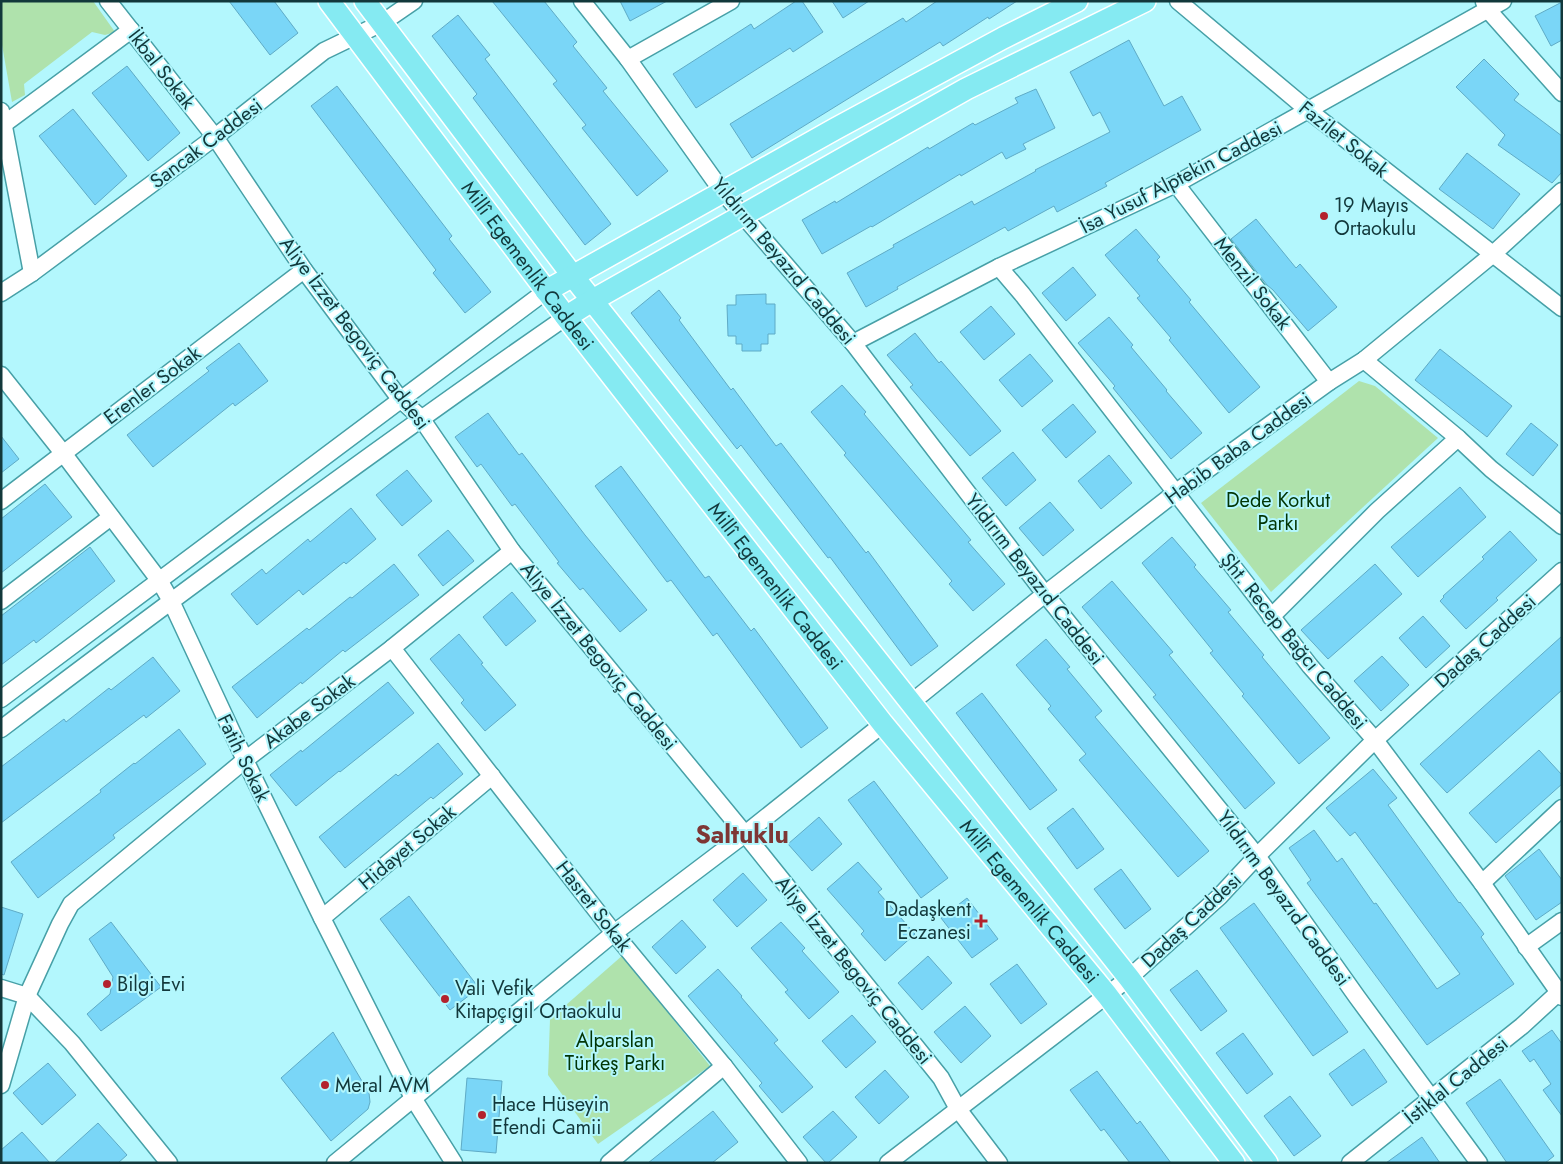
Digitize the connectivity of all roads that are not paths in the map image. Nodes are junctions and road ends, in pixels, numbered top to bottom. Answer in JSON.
{"nodes":[{"id":1,"x":108,"y":1,"type":"edge"},
{"id":2,"x":329,"y":1,"type":"edge"},
{"id":3,"x":365,"y":1,"type":"edge"},
{"id":4,"x":414,"y":1,"type":"edge"},
{"id":5,"x":582,"y":1,"type":"edge"},
{"id":6,"x":731,"y":1,"type":"edge"},
{"id":7,"x":1077,"y":1,"type":"edge"},
{"id":8,"x":1145,"y":1,"type":"edge"},
{"id":9,"x":1178,"y":1,"type":"edge"},
{"id":10,"x":1503,"y":1,"type":"edge"},
{"id":11,"x":1486,"y":6,"type":"edge"},
{"id":12,"x":382,"y":23,"type":"junction"},
{"id":13,"x":131,"y":30,"type":"junction"},
{"id":14,"x":355,"y":36,"type":"junction"},
{"id":15,"x":628,"y":59,"type":"junction"},
{"id":16,"x":1562,"y":93,"type":"edge"},
{"id":17,"x":1308,"y":110,"type":"junction"},
{"id":18,"x":2,"y":118,"type":"edge"},
{"id":19,"x":215,"y":138,"type":"junction"},
{"id":20,"x":1176,"y":184,"type":"junction"},
{"id":21,"x":722,"y":191,"type":"junction"},
{"id":22,"x":1562,"y":191,"type":"edge"},
{"id":23,"x":743,"y":215,"type":"junction"},
{"id":24,"x":1492,"y":255,"type":"junction"},
{"id":25,"x":999,"y":267,"type":"junction"},
{"id":26,"x":304,"y":270,"type":"junction"},
{"id":27,"x":32,"y":274,"type":"junction"},
{"id":28,"x":572,"y":275,"type":"junction"},
{"id":29,"x":546,"y":291,"type":"junction"},
{"id":30,"x":1,"y":293,"type":"edge"},
{"id":31,"x":593,"y":300,"type":"junction"},
{"id":32,"x":1562,"y":308,"type":"edge"},
{"id":33,"x":566,"y":317,"type":"junction"},
{"id":34,"x":853,"y":343,"type":"junction"},
{"id":35,"x":1364,"y":360,"type":"junction"},
{"id":36,"x":1,"y":375,"type":"edge"},
{"id":37,"x":1329,"y":382,"type":"junction"},
{"id":38,"x":400,"y":399,"type":"junction"},
{"id":39,"x":421,"y":418,"type":"junction"},
{"id":40,"x":1458,"y":438,"type":"junction"},
{"id":41,"x":63,"y":453,"type":"junction"},
{"id":42,"x":1175,"y":493,"type":"junction"},
{"id":43,"x":1,"y":502,"type":"edge"},
{"id":44,"x":112,"y":517,"type":"junction"},
{"id":45,"x":1562,"y":526,"type":"edge"},
{"id":46,"x":512,"y":551,"type":"junction"},
{"id":47,"x":1562,"y":571,"type":"edge"},
{"id":48,"x":159,"y":580,"type":"junction"},
{"id":49,"x":1045,"y":594,"type":"junction"},
{"id":50,"x":1,"y":601,"type":"edge"},
{"id":51,"x":171,"y":601,"type":"junction"},
{"id":52,"x":1271,"y":617,"type":"junction"},
{"id":53,"x":392,"y":648,"type":"junction"},
{"id":54,"x":1,"y":699,"type":"edge"},
{"id":55,"x":912,"y":702,"type":"junction"},
{"id":56,"x":883,"y":724,"type":"junction"},
{"id":57,"x":1,"y":730,"type":"edge"},
{"id":58,"x":1375,"y":740,"type":"junction"},
{"id":59,"x":245,"y":760,"type":"junction"},
{"id":60,"x":492,"y":776,"type":"junction"},
{"id":61,"x":1562,"y":808,"type":"edge"},
{"id":62,"x":745,"y":834,"type":"junction"},
{"id":63,"x":1258,"y":856,"type":"junction"},
{"id":64,"x":1482,"y":883,"type":"junction"},
{"id":65,"x":322,"y":918,"type":"junction"},
{"id":66,"x":1562,"y":921,"type":"edge"},
{"id":67,"x":614,"y":933,"type":"junction"},
{"id":68,"x":1526,"y":947,"type":"junction"},
{"id":69,"x":1129,"y":978,"type":"junction"},
{"id":70,"x":1,"y":988,"type":"edge"},
{"id":71,"x":1560,"y":995,"type":"edge"},
{"id":72,"x":27,"y":996,"type":"junction"},
{"id":73,"x":1107,"y":996,"type":"junction"},
{"id":74,"x":724,"y":1066,"type":"junction"},
{"id":75,"x":1,"y":1085,"type":"edge"},
{"id":76,"x":413,"y":1098,"type":"junction"},
{"id":77,"x":1433,"y":1099,"type":"junction"},
{"id":78,"x":958,"y":1109,"type":"junction"},
{"id":79,"x":170,"y":1163,"type":"edge"},
{"id":80,"x":334,"y":1163,"type":"edge"},
{"id":81,"x":454,"y":1163,"type":"edge"},
{"id":82,"x":609,"y":1163,"type":"edge"},
{"id":83,"x":799,"y":1163,"type":"edge"},
{"id":84,"x":888,"y":1163,"type":"edge"},
{"id":85,"x":999,"y":1163,"type":"edge"},
{"id":86,"x":1234,"y":1163,"type":"edge"},
{"id":87,"x":1267,"y":1163,"type":"edge"},
{"id":88,"x":1350,"y":1163,"type":"edge"},
{"id":89,"x":1479,"y":1163,"type":"edge"}],
"edges":[{"from":1,"to":13,"type":"street","name":"İkbal Sokak"},
{"from":2,"to":14,"type":"main road","name":"Millî Egemenlik Caddesi"},
{"from":3,"to":12,"type":"main road","name":"Millî Egemenlik Caddesi"},
{"from":4,"to":12,"type":"street","name":"Sancak Caddesi"},
{"from":5,"to":15,"type":"street","name":"Yıldırım Beyazıd Caddesi"},
{"from":6,"to":15,"type":"street"},
{"from":7,"to":21,"type":"main road"},
{"from":8,"to":23,"type":"main road"},
{"from":9,"to":17,"type":"street","name":"Fazilet Sokak"},
{"from":10,"to":11,"type":"street","name":"İsa Yusuf Alptekin Caddesi"},
{"from":11,"to":16,"type":"street"},
{"from":11,"to":17,"type":"street","name":"İsa Yusuf Alptekin Caddesi"},
{"from":12,"to":14,"type":"street","name":"Sancak Caddesi"},
{"from":12,"to":28,"type":"main road","name":"Millî Egemenlik Caddesi"},
{"from":13,"to":18,"type":"street"},
{"from":13,"to":19,"type":"street","name":"İkbal Sokak"},
{"from":14,"to":19,"type":"street","name":"Sancak Caddesi"},
{"from":14,"to":29,"type":"main road","name":"Millî Egemenlik Caddesi"},
{"from":15,"to":21,"type":"street","name":"Yıldırım Beyazıd Caddesi"},
{"from":17,"to":20,"type":"street","name":"İsa Yusuf Alptekin Caddesi"},
{"from":17,"to":24,"type":"street","name":"Fazilet Sokak"},
{"from":18,"to":27,"type":"street"},
{"from":19,"to":26,"type":"street","name":"Aliye İzzet Begoviç Caddesi"},
{"from":19,"to":27,"type":"street","name":"Sancak Caddesi"},
{"from":20,"to":25,"type":"street","name":"İsa Yusuf Alptekin Caddesi"},
{"from":20,"to":37,"type":"street","name":"Menzil Sokak"},
{"from":21,"to":23,"type":"street","name":"Yıldırım Beyazıd Caddesi"},
{"from":21,"to":28,"type":"main road"},
{"from":22,"to":24,"type":"street","name":"Habib Baba Caddesi"},
{"from":23,"to":31,"type":"main road"},
{"from":23,"to":34,"type":"street","name":"Yıldırım Beyazıd Caddesi"},
{"from":24,"to":32,"type":"street","name":"Fazilet Sokak"},
{"from":24,"to":35,"type":"street","name":"Habib Baba Caddesi"},
{"from":25,"to":34,"type":"street","name":"İsa Yusuf Alptekin Caddesi"},
{"from":25,"to":42,"type":"street","name":"Şht. Recep Bağcı Caddesi"},
{"from":26,"to":38,"type":"street","name":"Aliye İzzet Begoviç Caddesi"},
{"from":26,"to":41,"type":"street","name":"Erenler Sokak"},
{"from":27,"to":30,"type":"street","name":"Sancak Caddesi"},
{"from":28,"to":29,"type":"main road"},
{"from":28,"to":31,"type":"main road","name":"Millî Egemenlik Caddesi"},
{"from":29,"to":33,"type":"main road","name":"Millî Egemenlik Caddesi"},
{"from":29,"to":38,"type":"street"},
{"from":31,"to":33,"type":"main road"},
{"from":31,"to":55,"type":"main road","name":"Millî Egemenlik Caddesi"},
{"from":33,"to":39,"type":"street"},
{"from":33,"to":56,"type":"main road","name":"Millî Egemenlik Caddesi"},
{"from":34,"to":49,"type":"street","name":"Yıldırım Beyazıd Caddesi"},
{"from":35,"to":37,"type":"street","name":"Habib Baba Caddesi"},
{"from":35,"to":40,"type":"street"},
{"from":36,"to":41,"type":"street","name":"Fatih Sokak"},
{"from":37,"to":42,"type":"street","name":"Habib Baba Caddesi"},
{"from":38,"to":39,"type":"street","name":"Aliye İzzet Begoviç Caddesi"},
{"from":38,"to":48,"type":"street"},
{"from":39,"to":46,"type":"street","name":"Aliye İzzet Begoviç Caddesi"},
{"from":39,"to":51,"type":"street"},
{"from":40,"to":45,"type":"street"},
{"from":40,"to":52,"type":"street"},
{"from":41,"to":43,"type":"street","name":"Erenler Sokak"},
{"from":41,"to":44,"type":"street","name":"Fatih Sokak"},
{"from":42,"to":49,"type":"street","name":"Habib Baba Caddesi"},
{"from":42,"to":52,"type":"street","name":"Şht. Recep Bağcı Caddesi"},
{"from":44,"to":48,"type":"street","name":"Fatih Sokak"},
{"from":44,"to":50,"type":"street"},
{"from":46,"to":53,"type":"street","name":"Akabe Sokak"},
{"from":46,"to":62,"type":"street","name":"Aliye İzzet Begoviç Caddesi"},
{"from":47,"to":58,"type":"street","name":"Dadaş Caddesi"},
{"from":48,"to":51,"type":"street","name":"Fatih Sokak"},
{"from":48,"to":54,"type":"street"},
{"from":49,"to":55,"type":"street","name":"Habib Baba Caddesi"},
{"from":49,"to":63,"type":"street","name":"Yıldırım Beyazıd Caddesi"},
{"from":51,"to":57,"type":"street"},
{"from":51,"to":59,"type":"street","name":"Fatih Sokak"},
{"from":52,"to":58,"type":"street","name":"Şht. Recep Bağcı Caddesi"},
{"from":53,"to":59,"type":"street","name":"Akabe Sokak"},
{"from":53,"to":60,"type":"street","name":"Hasret Sokak"},
{"from":55,"to":69,"type":"main road","name":"Millî Egemenlik Caddesi"},
{"from":56,"to":62,"type":"street"},
{"from":56,"to":73,"type":"main road","name":"Millî Egemenlik Caddesi"},
{"from":58,"to":63,"type":"street","name":"Dadaş Caddesi"},
{"from":58,"to":64,"type":"street","name":"Şht. Recep Bağcı Caddesi"},
{"from":59,"to":65,"type":"street","name":"Fatih Sokak"},
{"from":59,"to":72,"type":"street","name":"Akabe Sokak"},
{"from":60,"to":65,"type":"street","name":"Hidayet Sokak"},
{"from":60,"to":67,"type":"street","name":"Hasret Sokak"},
{"from":61,"to":64,"type":"street"},
{"from":62,"to":67,"type":"street"},
{"from":62,"to":78,"type":"street","name":"Aliye İzzet Begoviç Caddesi"},
{"from":63,"to":69,"type":"street","name":"Dadaş Caddesi"},
{"from":63,"to":77,"type":"street","name":"Yıldırım Beyazıd Caddesi"},
{"from":64,"to":68,"type":"street","name":"Şht. Recep Bağcı Caddesi"},
{"from":65,"to":76,"type":"street","name":"Fatih Sokak"},
{"from":66,"to":68,"type":"street"},
{"from":67,"to":74,"type":"street","name":"Hasret Sokak"},
{"from":67,"to":76,"type":"street"},
{"from":68,"to":71,"type":"street","name":"Şht. Recep Bağcı Caddesi"},
{"from":69,"to":73,"type":"street","name":"Dadaş Caddesi"},
{"from":69,"to":87,"type":"main road","name":"Millî Egemenlik Caddesi"},
{"from":70,"to":72,"type":"street"},
{"from":71,"to":77,"type":"street","name":"İstiklal Caddesi"},
{"from":72,"to":75,"type":"street","name":"Akabe Sokak"},
{"from":72,"to":79,"type":"street"},
{"from":73,"to":78,"type":"street","name":"Dadaş Caddesi"},
{"from":73,"to":86,"type":"main road","name":"Millî Egemenlik Caddesi"},
{"from":74,"to":82,"type":"street"},
{"from":74,"to":83,"type":"street","name":"Hasret Sokak"},
{"from":76,"to":80,"type":"street"},
{"from":76,"to":81,"type":"street","name":"Fatih Sokak"},
{"from":77,"to":88,"type":"street","name":"İstiklal Caddesi"},
{"from":77,"to":89,"type":"street","name":"Yıldırım Beyazıd Caddesi"},
{"from":78,"to":84,"type":"street","name":"Dadaş Caddesi"},
{"from":78,"to":85,"type":"street","name":"Aliye İzzet Begoviç Caddesi"}]}
